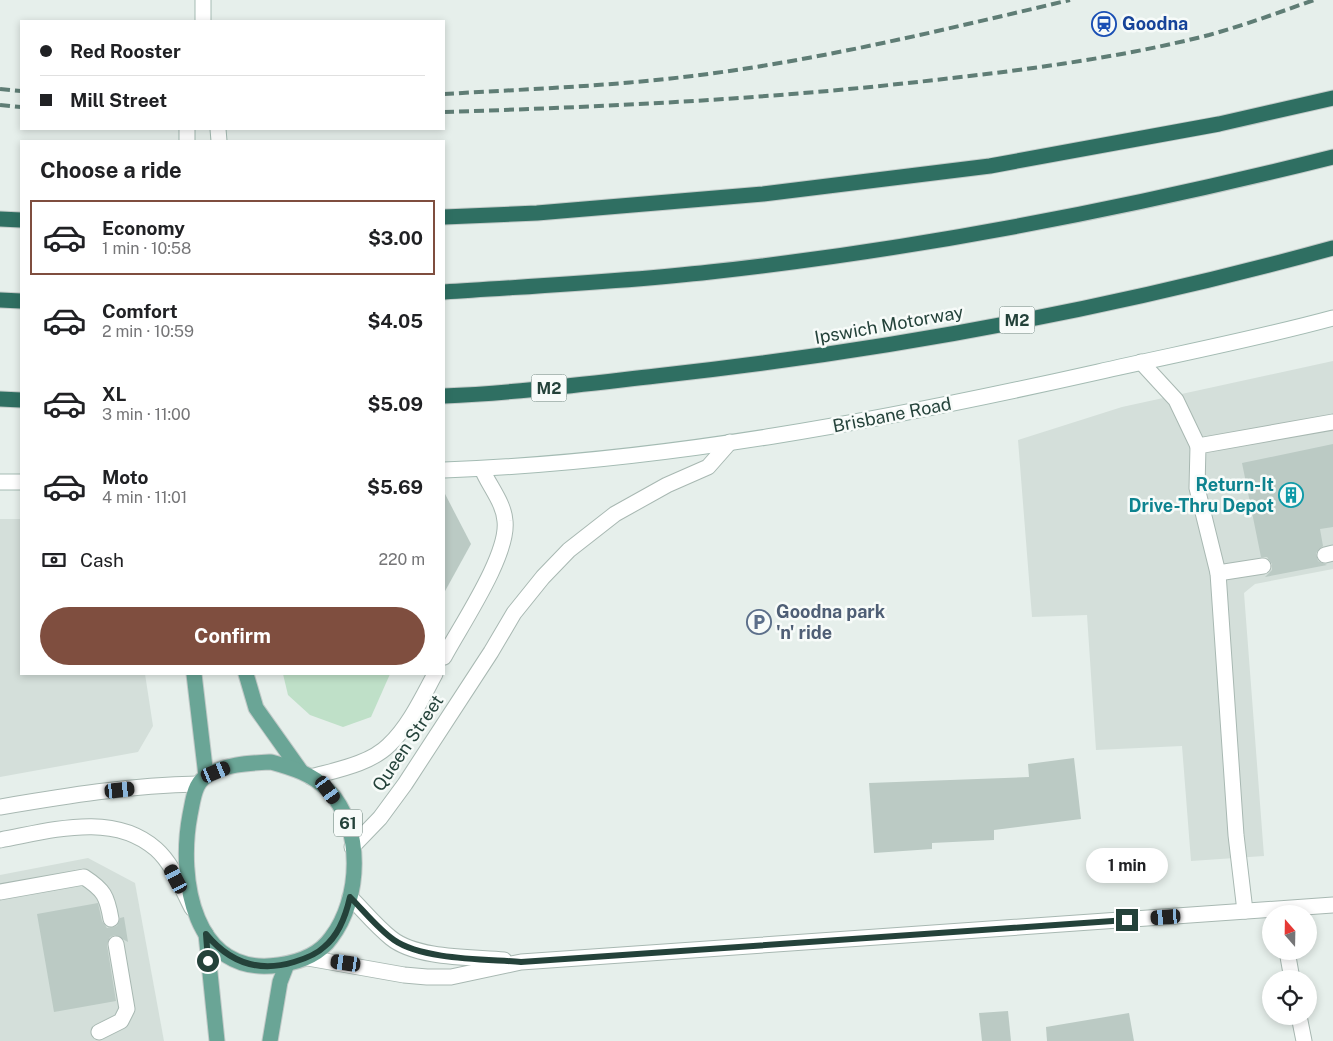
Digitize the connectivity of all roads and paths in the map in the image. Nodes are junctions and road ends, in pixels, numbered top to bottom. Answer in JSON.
{"nodes":[{"id":1,"x":203,"y":0,"type":"edge"},
{"id":2,"x":203,"y":20,"type":"edge"},
{"id":3,"x":1333,"y":98,"type":"edge"},
{"id":4,"x":1333,"y":157,"type":"edge"},
{"id":5,"x":445,"y":217,"type":"edge"},
{"id":6,"x":0,"y":219,"type":"edge"},
{"id":7,"x":20,"y":220,"type":"edge"},
{"id":8,"x":1333,"y":248,"type":"edge"},
{"id":9,"x":445,"y":292,"type":"edge"},
{"id":10,"x":0,"y":300,"type":"edge"},
{"id":11,"x":20,"y":301,"type":"edge"},
{"id":12,"x":1333,"y":318,"type":"edge"},
{"id":13,"x":1141,"y":362,"type":"junction"},
{"id":14,"x":445,"y":396,"type":"edge"},
{"id":15,"x":0,"y":399,"type":"edge"},
{"id":16,"x":20,"y":400,"type":"edge"},
{"id":17,"x":1333,"y":422,"type":"edge"},
{"id":18,"x":730,"y":442,"type":"junction"},
{"id":19,"x":1198,"y":446,"type":"junction"},
{"id":20,"x":482,"y":469,"type":"junction"},
{"id":21,"x":445,"y":470,"type":"edge"},
{"id":22,"x":0,"y":482,"type":"edge"},
{"id":23,"x":20,"y":482,"type":"edge"},
{"id":24,"x":1263,"y":566,"type":"dead end"},
{"id":25,"x":1218,"y":573,"type":"junction"},
{"id":26,"x":445,"y":655,"type":"edge"},
{"id":27,"x":194,"y":675,"type":"edge"},
{"id":28,"x":246,"y":675,"type":"edge"},
{"id":29,"x":434,"y":675,"type":"edge"},
{"id":30,"x":305,"y":773,"type":"junction"},
{"id":31,"x":202,"y":780,"type":"junction"},
{"id":32,"x":0,"y":807,"type":"edge"},
{"id":33,"x":0,"y":840,"type":"edge"},
{"id":34,"x":352,"y":847,"type":"junction"},
{"id":35,"x":0,"y":892,"type":"edge"},
{"id":36,"x":350,"y":897,"type":"junction"},
{"id":37,"x":1333,"y":906,"type":"edge"},
{"id":38,"x":1318,"y":907,"type":"edge"},
{"id":39,"x":193,"y":910,"type":"junction"},
{"id":40,"x":1245,"y":911,"type":"junction"},
{"id":41,"x":1262,"y":911,"type":"edge"},
{"id":42,"x":112,"y":919,"type":"dead end"},
{"id":43,"x":206,"y":934,"type":"junction"},
{"id":44,"x":116,"y":944,"type":"dead end"},
{"id":45,"x":308,"y":958,"type":"junction"},
{"id":46,"x":521,"y":962,"type":"junction"},
{"id":47,"x":287,"y":964,"type":"junction"},
{"id":48,"x":1301,"y":1025,"type":"edge"},
{"id":49,"x":99,"y":1032,"type":"dead end"},
{"id":50,"x":217,"y":1041,"type":"edge"},
{"id":51,"x":270,"y":1041,"type":"edge"},
{"id":52,"x":1304,"y":1041,"type":"edge"}],
"edges":[{"from":1,"to":2,"type":"street"},
{"from":3,"to":5,"type":"highway"},
{"from":4,"to":9,"type":"highway"},
{"from":6,"to":7,"type":"highway"},
{"from":8,"to":14,"type":"highway","name":"Ipswich Motorway","number":"M2"},
{"from":10,"to":11,"type":"highway"},
{"from":12,"to":13,"type":"street","name":"Brisbane Road"},
{"from":13,"to":18,"type":"street","name":"Brisbane Road"},
{"from":13,"to":19,"type":"street"},
{"from":15,"to":16,"type":"highway"},
{"from":17,"to":19,"type":"street"},
{"from":18,"to":20,"type":"street","name":"Brisbane Road"},
{"from":18,"to":34,"type":"street","name":"Queen Street"},
{"from":19,"to":25,"type":"street"},
{"from":20,"to":21,"type":"street","name":"Brisbane Road"},
{"from":20,"to":26,"type":"street"},
{"from":22,"to":23,"type":"street"},
{"from":24,"to":25,"type":"street"},
{"from":25,"to":40,"type":"street"},
{"from":27,"to":31,"type":"main road"},
{"from":28,"to":30,"type":"main road"},
{"from":29,"to":30,"type":"street","name":"Queen Street"},
{"from":30,"to":31,"type":"main road","number":"61"},
{"from":30,"to":34,"type":"main road","number":"61"},
{"from":31,"to":32,"type":"street"},
{"from":31,"to":39,"type":"main road","number":"61"},
{"from":33,"to":39,"type":"street"},
{"from":34,"to":36,"type":"main road","number":"61"},
{"from":35,"to":42,"type":"street"},
{"from":36,"to":45,"type":"main road","number":"61"},
{"from":36,"to":46,"type":"street"},
{"from":37,"to":38,"type":"street"},
{"from":39,"to":43,"type":"main road","number":"61"},
{"from":40,"to":41,"type":"street"},
{"from":40,"to":46,"type":"street"},
{"from":43,"to":47,"type":"main road","number":"61"},
{"from":43,"to":50,"type":"main road","number":"61"},
{"from":44,"to":49,"type":"street"},
{"from":45,"to":46,"type":"street"},
{"from":45,"to":47,"type":"main road","number":"61"},
{"from":47,"to":51,"type":"main road"},
{"from":48,"to":52,"type":"street"}]}
